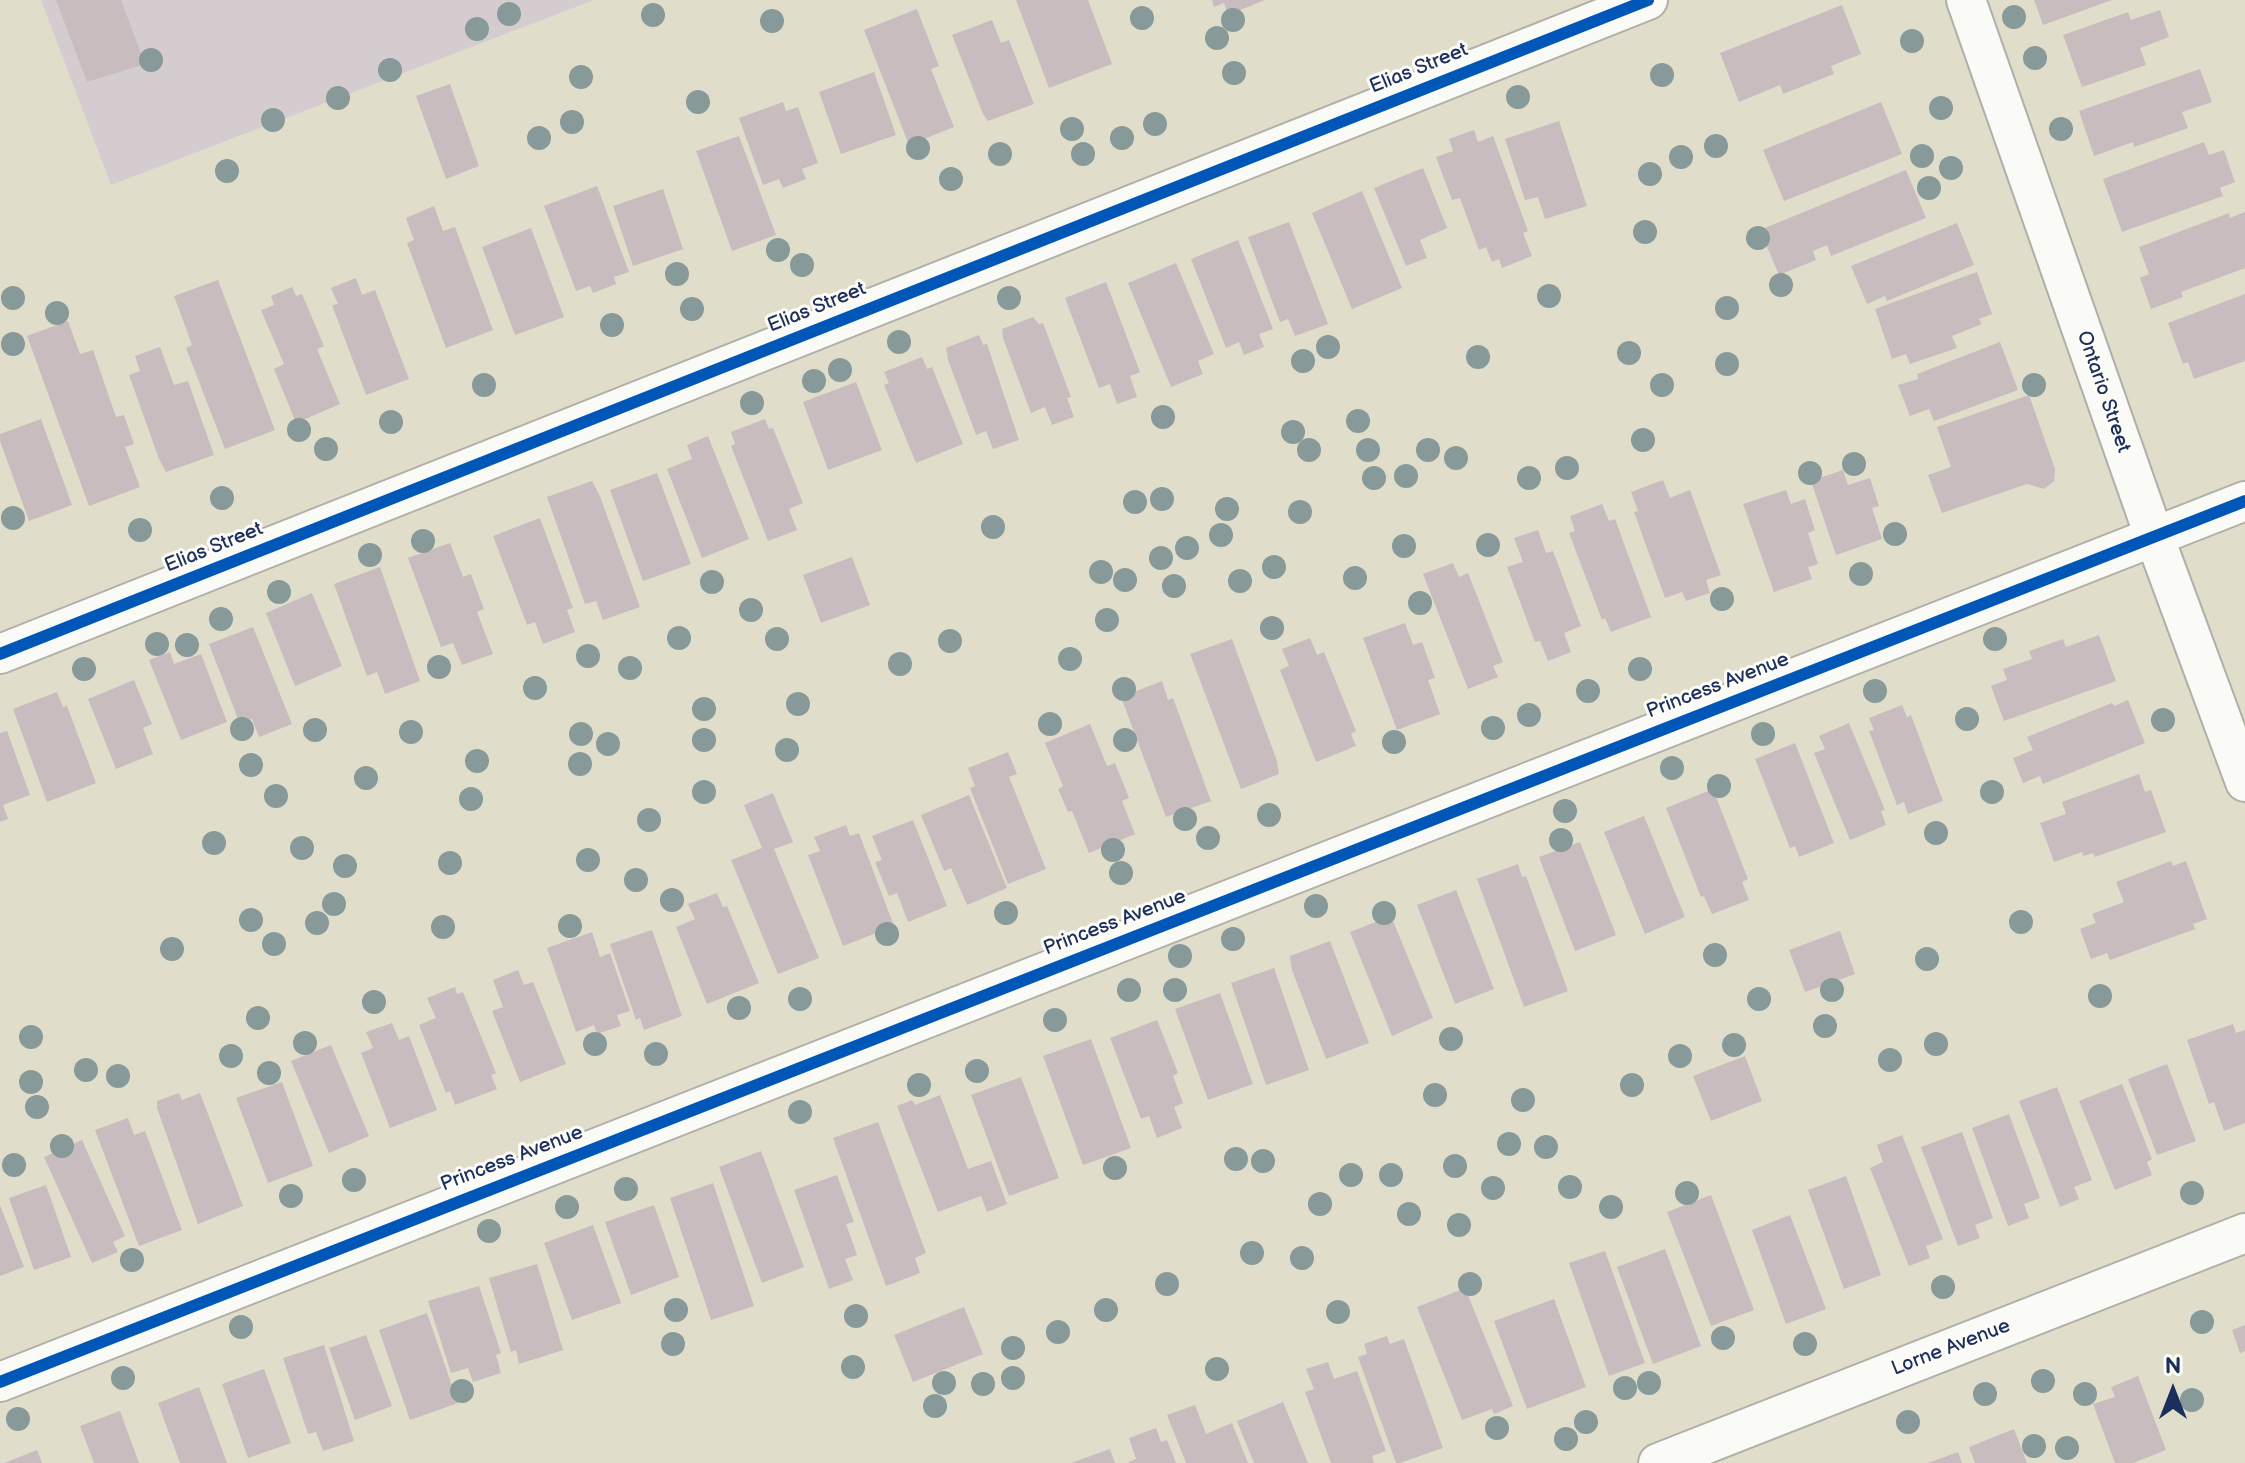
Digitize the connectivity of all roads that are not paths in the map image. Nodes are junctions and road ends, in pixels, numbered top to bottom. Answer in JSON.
{"nodes":[{"id":1,"x":1648,"y":0,"type":"edge"},
{"id":2,"x":1966,"y":0,"type":"edge"},
{"id":3,"x":2245,"y":501,"type":"edge"},
{"id":4,"x":2154,"y":536,"type":"junction"},
{"id":5,"x":0,"y":654,"type":"edge"},
{"id":6,"x":2245,"y":782,"type":"edge"},
{"id":7,"x":2245,"y":1233,"type":"edge"},
{"id":8,"x":0,"y":1382,"type":"edge"},
{"id":9,"x":1658,"y":1463,"type":"edge"}],
"edges":[{"from":1,"to":5,"type":"street","name":"Elias Street"},
{"from":2,"to":4,"type":"street","name":"Ontario Street"},
{"from":3,"to":4,"type":"street","name":"Princess Avenue"},
{"from":4,"to":6,"type":"street","name":"Ontario Street"},
{"from":4,"to":8,"type":"street","name":"Princess Avenue"},
{"from":7,"to":9,"type":"street","name":"Lorne Avenue"}]}
